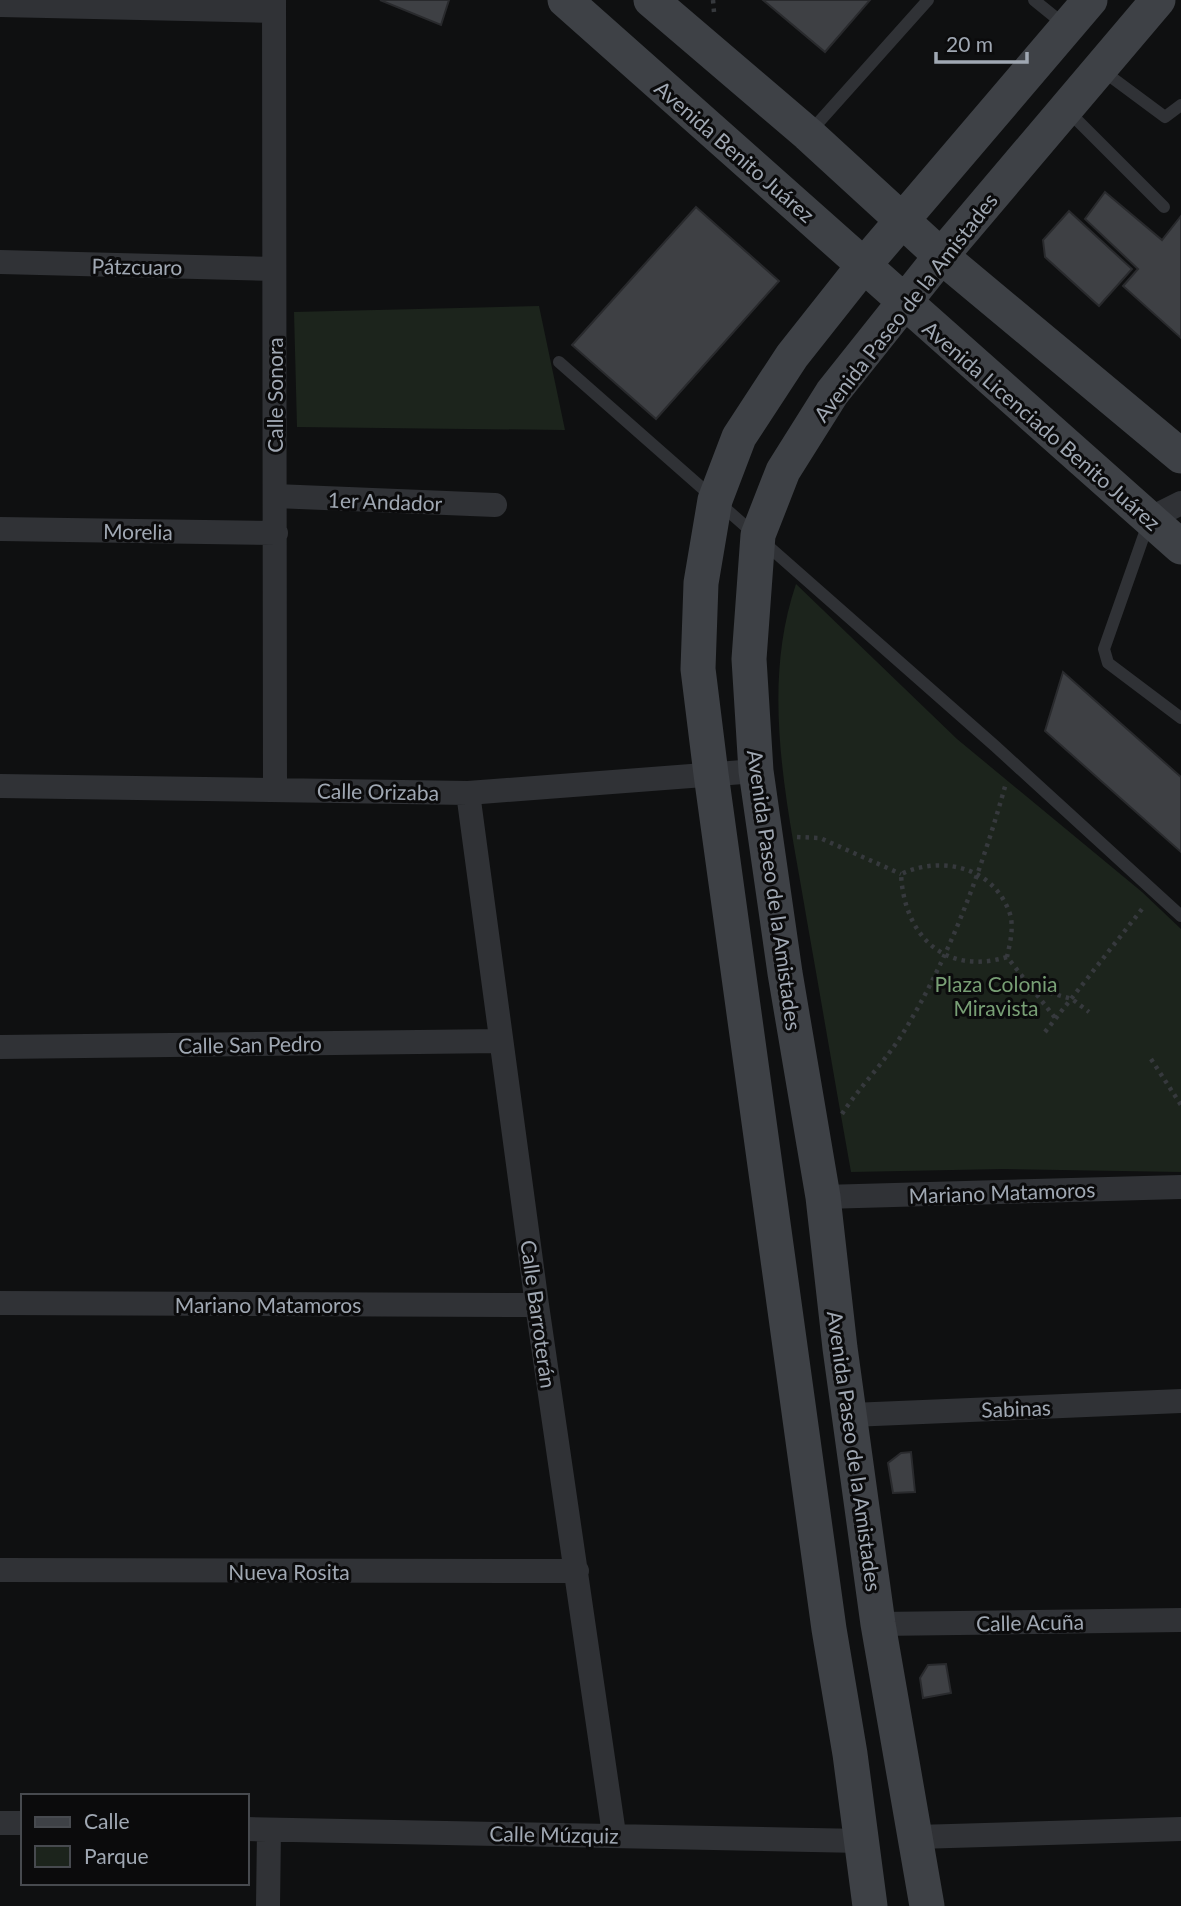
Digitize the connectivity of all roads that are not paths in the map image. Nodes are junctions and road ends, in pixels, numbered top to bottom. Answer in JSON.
{"nodes":[{"id":1,"x":565,"y":0,"type":"edge"},
{"id":2,"x":651,"y":0,"type":"edge"},
{"id":3,"x":928,"y":0,"type":"edge"},
{"id":4,"x":1034,"y":0,"type":"edge"},
{"id":5,"x":1090,"y":0,"type":"edge"},
{"id":6,"x":1158,"y":0,"type":"edge"},
{"id":7,"x":0,"y":5,"type":"edge"},
{"id":8,"x":274,"y":5,"type":"edge"},
{"id":9,"x":1068,"y":27,"type":"junction"},
{"id":10,"x":1100,"y":69,"type":"junction"},
{"id":11,"x":1181,"y":105,"type":"edge"},
{"id":12,"x":1066,"y":108,"type":"junction"},
{"id":13,"x":807,"y":134,"type":"junction"},
{"id":14,"x":1164,"y":208,"type":"dead end"},
{"id":15,"x":901,"y":219,"type":"junction"},
{"id":16,"x":941,"y":256,"type":"junction"},
{"id":17,"x":0,"y":262,"type":"edge"},
{"id":18,"x":864,"y":265,"type":"junction"},
{"id":19,"x":274,"y":269,"type":"junction"},
{"id":20,"x":904,"y":303,"type":"junction"},
{"id":21,"x":559,"y":362,"type":"dead end"},
{"id":22,"x":1181,"y":456,"type":"edge"},
{"id":23,"x":275,"y":496,"type":"junction"},
{"id":24,"x":715,"y":500,"type":"junction"},
{"id":25,"x":1181,"y":503,"type":"edge"},
{"id":26,"x":495,"y":505,"type":"dead end"},
{"id":27,"x":1149,"y":519,"type":"junction"},
{"id":28,"x":0,"y":529,"type":"edge"},
{"id":29,"x":276,"y":534,"type":"junction"},
{"id":30,"x":758,"y":536,"type":"junction"},
{"id":31,"x":1181,"y":547,"type":"edge"},
{"id":32,"x":1181,"y":718,"type":"edge"},
{"id":33,"x":756,"y":771,"type":"junction"},
{"id":34,"x":711,"y":774,"type":"junction"},
{"id":35,"x":0,"y":786,"type":"edge"},
{"id":36,"x":275,"y":790,"type":"junction"},
{"id":37,"x":468,"y":793,"type":"junction"},
{"id":38,"x":1181,"y":916,"type":"edge"},
{"id":39,"x":500,"y":1041,"type":"junction"},
{"id":40,"x":0,"y":1047,"type":"edge"},
{"id":41,"x":1181,"y":1187,"type":"edge"},
{"id":42,"x":823,"y":1197,"type":"junction"},
{"id":43,"x":0,"y":1303,"type":"edge"},
{"id":44,"x":537,"y":1306,"type":"junction"},
{"id":45,"x":840,"y":1348,"type":"junction"},
{"id":46,"x":792,"y":1358,"type":"junction"},
{"id":47,"x":1181,"y":1401,"type":"edge"},
{"id":48,"x":851,"y":1415,"type":"junction"},
{"id":49,"x":0,"y":1570,"type":"edge"},
{"id":50,"x":577,"y":1571,"type":"junction"},
{"id":51,"x":1181,"y":1620,"type":"edge"},
{"id":52,"x":878,"y":1624,"type":"junction"},
{"id":53,"x":899,"y":1744,"type":"junction"},
{"id":54,"x":850,"y":1754,"type":"junction"},
{"id":55,"x":0,"y":1823,"type":"edge"},
{"id":56,"x":21,"y":1823,"type":"edge"},
{"id":57,"x":1181,"y":1829,"type":"edge"},
{"id":58,"x":258,"y":1830,"type":"edge"},
{"id":59,"x":614,"y":1834,"type":"junction"},
{"id":60,"x":917,"y":1837,"type":"junction"},
{"id":61,"x":862,"y":1841,"type":"junction"},
{"id":62,"x":268,"y":1906,"type":"edge"},
{"id":63,"x":870,"y":1906,"type":"edge"},
{"id":64,"x":927,"y":1906,"type":"edge"}],
"edges":[{"from":1,"to":18,"type":"street","name":"Avenida Benito Juárez"},
{"from":2,"to":13,"type":"street"},
{"from":3,"to":13,"type":"lane"},
{"from":4,"to":9,"type":"lane"},
{"from":5,"to":9,"type":"street"},
{"from":6,"to":10,"type":"street","name":"Avenida Paseo de la Amistades"},
{"from":7,"to":8,"type":"street"},
{"from":8,"to":19,"type":"street","name":"Calle Sonora"},
{"from":9,"to":15,"type":"street"},
{"from":10,"to":11,"type":"lane"},
{"from":10,"to":12,"type":"street","name":"Avenida Paseo de la Amistades"},
{"from":12,"to":14,"type":"lane"},
{"from":12,"to":16,"type":"street","name":"Avenida Paseo de la Amistades"},
{"from":13,"to":15,"type":"street"},
{"from":15,"to":16,"type":"street"},
{"from":15,"to":18,"type":"street"},
{"from":16,"to":20,"type":"street","name":"Avenida Paseo de la Amistades"},
{"from":16,"to":22,"type":"street"},
{"from":17,"to":19,"type":"street","name":"Pátzcuaro"},
{"from":18,"to":20,"type":"street","name":"Avenida Benito Juárez"},
{"from":18,"to":24,"type":"street"},
{"from":19,"to":23,"type":"street","name":"Calle Sonora"},
{"from":20,"to":27,"type":"street","name":"Avenida Licenciado Benito Juárez"},
{"from":20,"to":30,"type":"street","name":"Avenida Paseo de la Amistades"},
{"from":21,"to":24,"type":"lane"},
{"from":23,"to":26,"type":"street","name":"1er Andador"},
{"from":23,"to":29,"type":"street","name":"Calle Sonora"},
{"from":24,"to":30,"type":"lane"},
{"from":24,"to":34,"type":"street"},
{"from":25,"to":27,"type":"street"},
{"from":27,"to":31,"type":"street","name":"Avenida Licenciado Benito Juárez"},
{"from":27,"to":32,"type":"lane"},
{"from":28,"to":29,"type":"street","name":"Morelia"},
{"from":29,"to":36,"type":"street","name":"Calle Sonora"},
{"from":30,"to":33,"type":"street","name":"Avenida Paseo de la Amistades"},
{"from":30,"to":38,"type":"lane"},
{"from":33,"to":34,"type":"street","name":"Calle Orizaba"},
{"from":33,"to":42,"type":"street","name":"Avenida Paseo de la Amistades"},
{"from":34,"to":37,"type":"street","name":"Calle Orizaba"},
{"from":34,"to":46,"type":"street"},
{"from":35,"to":36,"type":"street","name":"Calle Orizaba"},
{"from":36,"to":37,"type":"street","name":"Calle Orizaba"},
{"from":37,"to":39,"type":"street","name":"Calle Barroterán"},
{"from":39,"to":40,"type":"street","name":"Calle San Pedro"},
{"from":39,"to":44,"type":"street","name":"Calle Barroterán"},
{"from":41,"to":42,"type":"street","name":"Mariano Matamoros"},
{"from":42,"to":45,"type":"street","name":"Avenida Paseo de la Amistades"},
{"from":43,"to":44,"type":"street","name":"Mariano Matamoros"},
{"from":44,"to":50,"type":"street","name":"Calle Barroterán"},
{"from":45,"to":46,"type":"street"},
{"from":45,"to":48,"type":"street","name":"Avenida Paseo de la Amistades"},
{"from":46,"to":54,"type":"street"},
{"from":47,"to":48,"type":"street","name":"Sabinas"},
{"from":48,"to":52,"type":"street","name":"Avenida Paseo de la Amistades"},
{"from":49,"to":50,"type":"street","name":"Nueva Rosita"},
{"from":50,"to":59,"type":"street","name":"Calle Barroterán"},
{"from":51,"to":52,"type":"street","name":"Calle Acuña"},
{"from":52,"to":53,"type":"street","name":"Avenida Paseo de la Amistades"},
{"from":53,"to":54,"type":"street"},
{"from":53,"to":60,"type":"street","name":"Avenida Paseo de la Amistades"},
{"from":54,"to":61,"type":"street"},
{"from":55,"to":56,"type":"street"},
{"from":57,"to":60,"type":"street"},
{"from":58,"to":59,"type":"street","name":"Calle Múzquiz"},
{"from":58,"to":62,"type":"street"},
{"from":59,"to":61,"type":"street","name":"Calle Múzquiz"},
{"from":60,"to":64,"type":"street","name":"Avenida Paseo de la Amistades"},
{"from":61,"to":63,"type":"street"}]}
